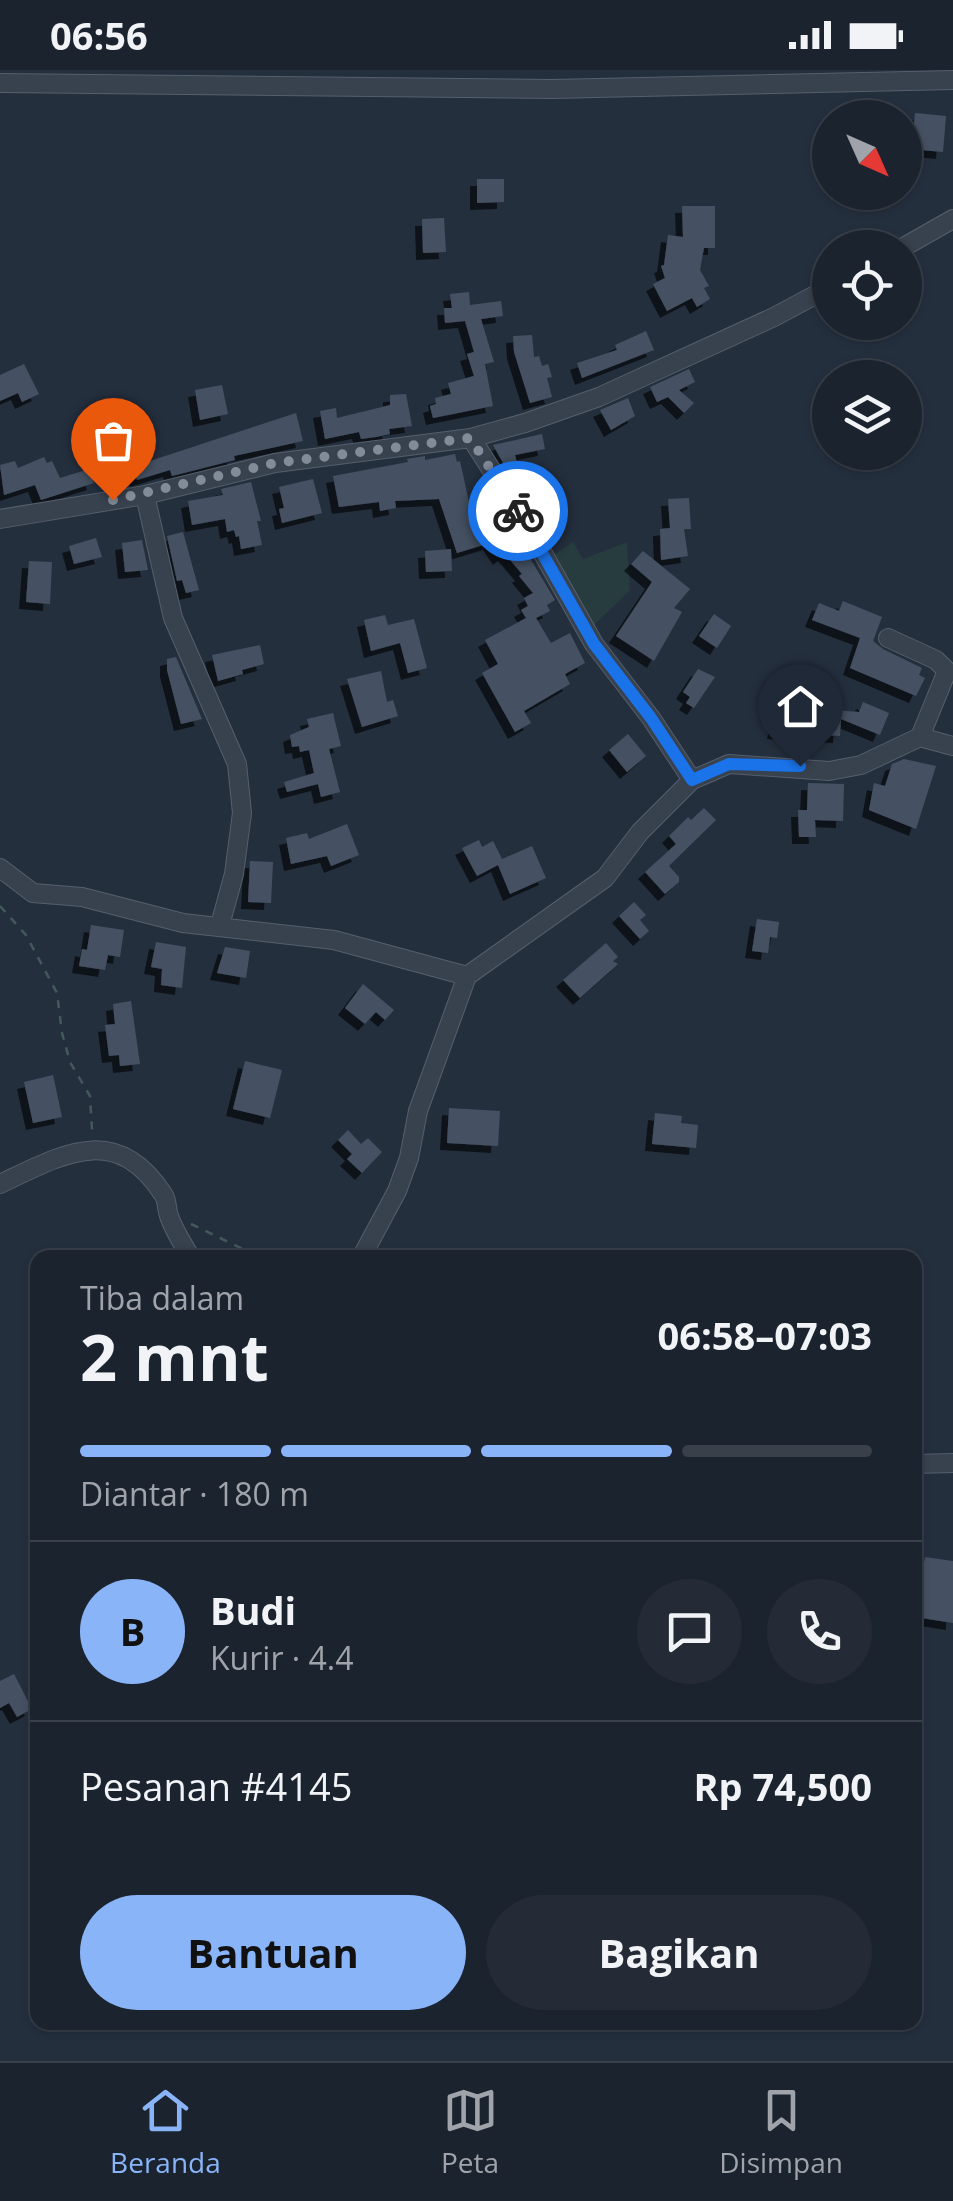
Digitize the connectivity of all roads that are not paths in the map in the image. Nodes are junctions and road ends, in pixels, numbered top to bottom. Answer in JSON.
{"nodes":[{"id":1,"x":953,"y":80,"type":"edge"},
{"id":2,"x":0,"y":83,"type":"edge"},
{"id":3,"x":953,"y":219,"type":"edge"},
{"id":4,"x":922,"y":237,"type":"edge"},
{"id":5,"x":812,"y":296,"type":"edge"},
{"id":6,"x":470,"y":438,"type":"junction"},
{"id":7,"x":145,"y":495,"type":"junction"},
{"id":8,"x":0,"y":520,"type":"edge"},
{"id":9,"x":888,"y":638,"type":"dead end"},
{"id":10,"x":920,"y":738,"type":"junction"},
{"id":11,"x":953,"y":746,"type":"edge"},
{"id":12,"x":692,"y":780,"type":"junction"},
{"id":13,"x":0,"y":868,"type":"edge"},
{"id":14,"x":220,"y":926,"type":"junction"},
{"id":15,"x":467,"y":976,"type":"junction"},
{"id":16,"x":0,"y":1184,"type":"edge"},
{"id":17,"x":187,"y":1250,"type":"edge"},
{"id":18,"x":365,"y":1250,"type":"edge"},
{"id":19,"x":922,"y":1464,"type":"edge"},
{"id":20,"x":953,"y":1464,"type":"edge"}],
"edges":[{"from":1,"to":2,"type":"street"},
{"from":3,"to":4,"type":"street"},
{"from":5,"to":6,"type":"street"},
{"from":6,"to":7,"type":"street"},
{"from":6,"to":12,"type":"street"},
{"from":7,"to":8,"type":"street"},
{"from":7,"to":14,"type":"street"},
{"from":9,"to":10,"type":"street"},
{"from":10,"to":11,"type":"street"},
{"from":10,"to":12,"type":"street"},
{"from":12,"to":15,"type":"street"},
{"from":13,"to":14,"type":"street"},
{"from":14,"to":15,"type":"street"},
{"from":15,"to":18,"type":"street"},
{"from":16,"to":17,"type":"street"},
{"from":19,"to":20,"type":"street"}]}
